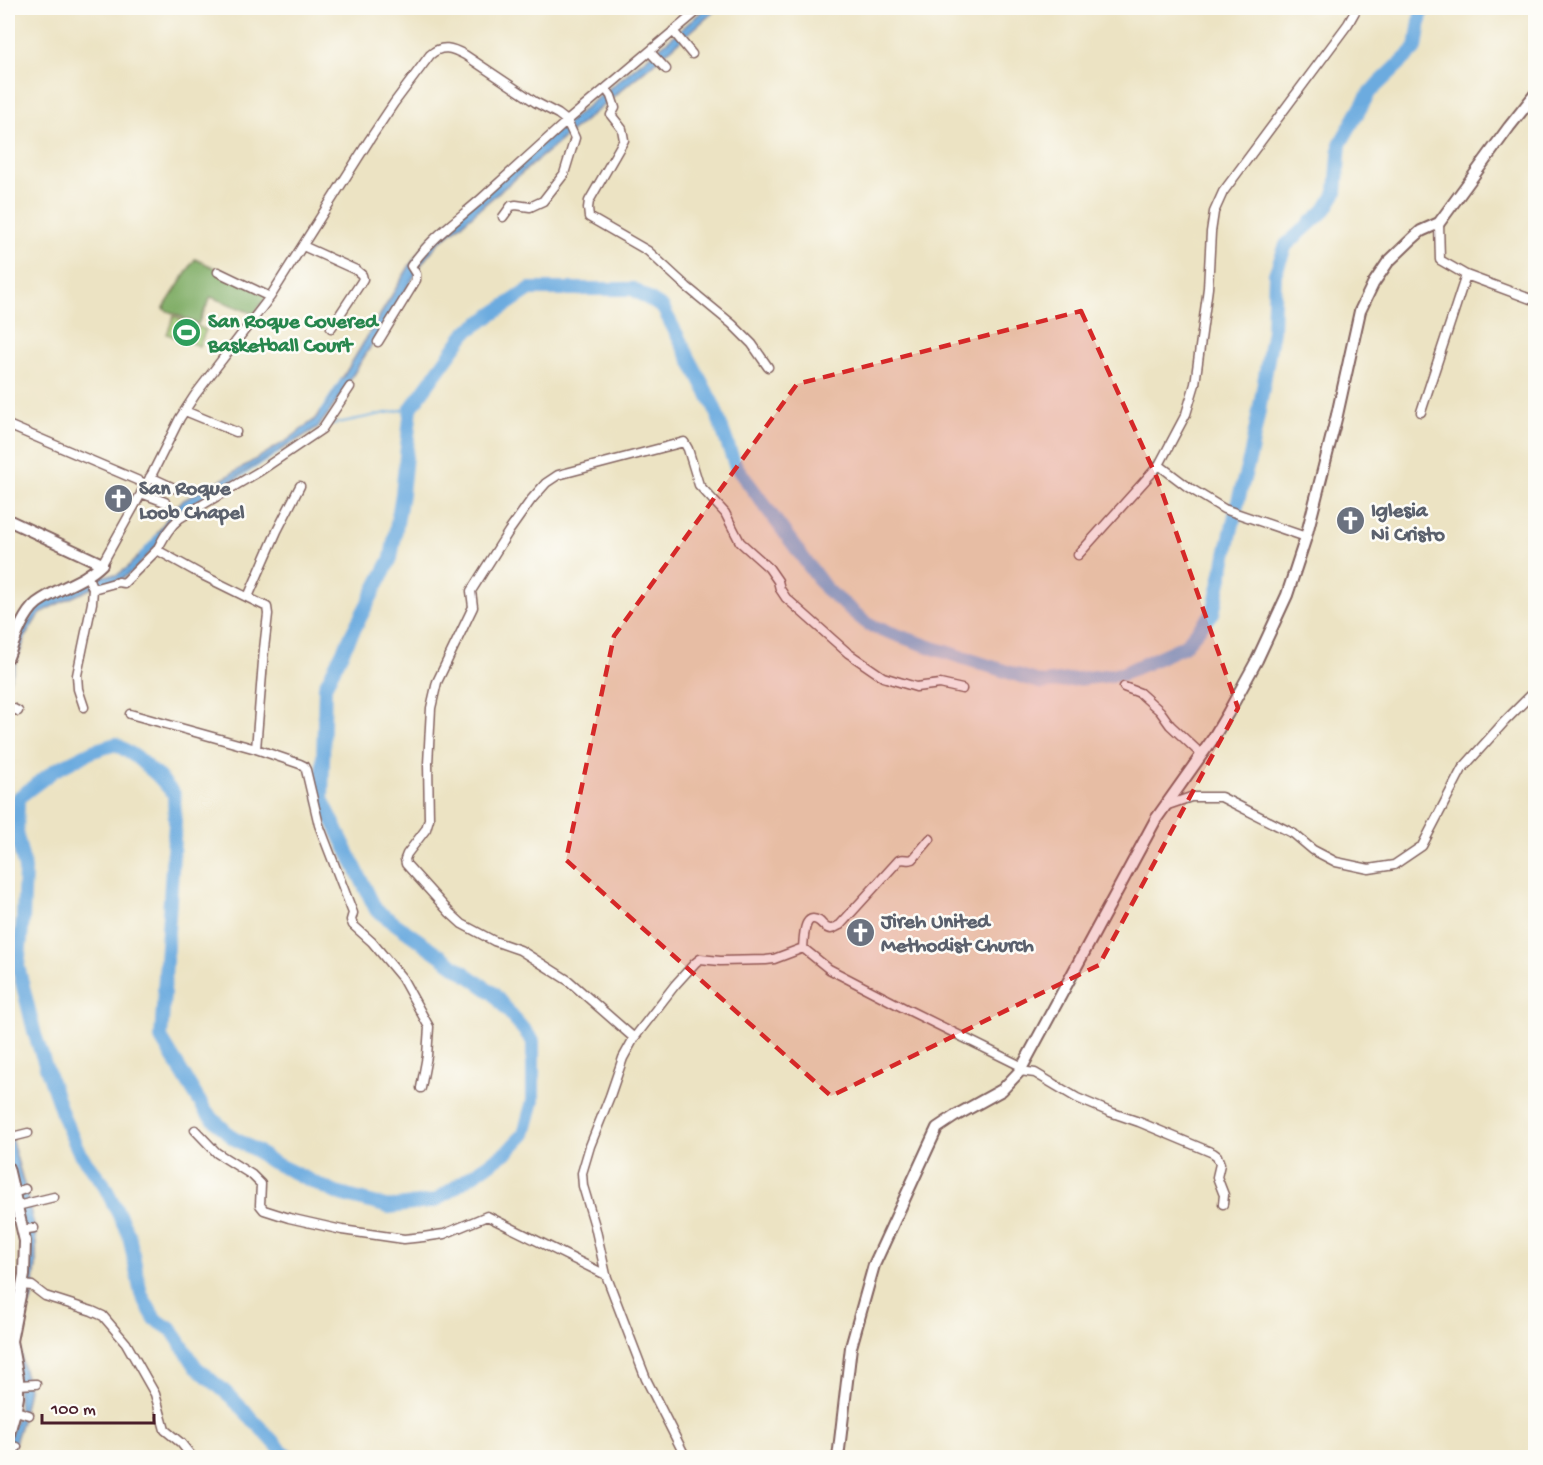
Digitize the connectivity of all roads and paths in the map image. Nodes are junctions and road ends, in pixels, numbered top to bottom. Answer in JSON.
{"nodes":[{"id":1,"x":701,"y":8,"type":"edge"},
{"id":2,"x":1357,"y":8,"type":"edge"},
{"id":3,"x":676,"y":35,"type":"junction"},
{"id":4,"x":692,"y":54,"type":"dead end"},
{"id":5,"x":653,"y":55,"type":"junction"},
{"id":6,"x":666,"y":69,"type":"dead end"},
{"id":7,"x":608,"y":92,"type":"junction"},
{"id":8,"x":1536,"y":93,"type":"edge"},
{"id":9,"x":569,"y":125,"type":"junction"},
{"id":10,"x":503,"y":217,"type":"dead end"},
{"id":11,"x":1439,"y":223,"type":"junction"},
{"id":12,"x":303,"y":246,"type":"junction"},
{"id":13,"x":218,"y":272,"type":"dead end"},
{"id":14,"x":1466,"y":275,"type":"junction"},
{"id":15,"x":270,"y":297,"type":"junction"},
{"id":16,"x":1536,"y":301,"type":"edge"},
{"id":17,"x":331,"y":328,"type":"dead end"},
{"id":18,"x":378,"y":342,"type":"dead end"},
{"id":19,"x":768,"y":367,"type":"dead end"},
{"id":20,"x":350,"y":387,"type":"dead end"},
{"id":21,"x":185,"y":411,"type":"junction"},
{"id":22,"x":1421,"y":412,"type":"dead end"},
{"id":23,"x":8,"y":425,"type":"edge"},
{"id":24,"x":236,"y":432,"type":"dead end"},
{"id":25,"x":1159,"y":465,"type":"junction"},
{"id":26,"x":146,"y":485,"type":"junction"},
{"id":27,"x":300,"y":486,"type":"dead end"},
{"id":28,"x":174,"y":488,"type":"dead end"},
{"id":29,"x":165,"y":502,"type":"dead end"},
{"id":30,"x":8,"y":520,"type":"edge"},
{"id":31,"x":1306,"y":537,"type":"junction"},
{"id":32,"x":157,"y":550,"type":"junction"},
{"id":33,"x":1078,"y":555,"type":"dead end"},
{"id":34,"x":102,"y":564,"type":"junction"},
{"id":35,"x":88,"y":577,"type":"junction"},
{"id":36,"x":93,"y":589,"type":"junction"},
{"id":37,"x":248,"y":597,"type":"junction"},
{"id":38,"x":8,"y":657,"type":"edge"},
{"id":39,"x":1124,"y":687,"type":"dead end"},
{"id":40,"x":962,"y":689,"type":"dead end"},
{"id":41,"x":1536,"y":690,"type":"edge"},
{"id":42,"x":8,"y":706,"type":"edge"},
{"id":43,"x":84,"y":707,"type":"dead end"},
{"id":44,"x":18,"y":711,"type":"dead end"},
{"id":45,"x":130,"y":714,"type":"dead end"},
{"id":46,"x":256,"y":750,"type":"junction"},
{"id":47,"x":1201,"y":754,"type":"junction"},
{"id":48,"x":1165,"y":806,"type":"junction"},
{"id":49,"x":930,"y":839,"type":"dead end"},
{"id":50,"x":803,"y":948,"type":"junction"},
{"id":51,"x":634,"y":1038,"type":"junction"},
{"id":52,"x":1021,"y":1069,"type":"junction"},
{"id":53,"x":421,"y":1088,"type":"dead end"},
{"id":54,"x":195,"y":1130,"type":"dead end"},
{"id":55,"x":28,"y":1133,"type":"dead end"},
{"id":56,"x":9,"y":1138,"type":"edge"},
{"id":57,"x":11,"y":1166,"type":"edge"},
{"id":58,"x":54,"y":1197,"type":"dead end"},
{"id":59,"x":1223,"y":1204,"type":"dead end"},
{"id":60,"x":19,"y":1206,"type":"junction"},
{"id":61,"x":606,"y":1275,"type":"junction"},
{"id":62,"x":26,"y":1285,"type":"junction"},
{"id":63,"x":17,"y":1411,"type":"junction"},
{"id":64,"x":29,"y":1415,"type":"dead end"},
{"id":65,"x":8,"y":1437,"type":"edge"},
{"id":66,"x":8,"y":1445,"type":"edge"},
{"id":67,"x":17,"y":1448,"type":"dead end"},
{"id":68,"x":193,"y":1458,"type":"edge"},
{"id":69,"x":686,"y":1458,"type":"edge"},
{"id":70,"x":838,"y":1458,"type":"edge"}],
"edges":[{"from":1,"to":3,"type":"street"},
{"from":2,"to":25,"type":"street"},
{"from":3,"to":4,"type":"street"},
{"from":3,"to":5,"type":"street"},
{"from":5,"to":6,"type":"street"},
{"from":5,"to":7,"type":"street"},
{"from":7,"to":9,"type":"street"},
{"from":7,"to":19,"type":"street"},
{"from":8,"to":11,"type":"street"},
{"from":9,"to":10,"type":"street"},
{"from":9,"to":12,"type":"street"},
{"from":9,"to":18,"type":"street"},
{"from":11,"to":14,"type":"street"},
{"from":11,"to":31,"type":"street"},
{"from":12,"to":15,"type":"street"},
{"from":12,"to":17,"type":"street"},
{"from":13,"to":15,"type":"street"},
{"from":14,"to":16,"type":"street"},
{"from":14,"to":22,"type":"street"},
{"from":15,"to":21,"type":"street"},
{"from":20,"to":32,"type":"street"},
{"from":21,"to":24,"type":"street"},
{"from":21,"to":26,"type":"street"},
{"from":23,"to":26,"type":"street"},
{"from":25,"to":31,"type":"street"},
{"from":25,"to":33,"type":"street"},
{"from":26,"to":28,"type":"street"},
{"from":26,"to":29,"type":"street"},
{"from":26,"to":34,"type":"street"},
{"from":27,"to":37,"type":"street"},
{"from":30,"to":34,"type":"street"},
{"from":31,"to":47,"type":"street"},
{"from":32,"to":36,"type":"street"},
{"from":32,"to":37,"type":"street"},
{"from":34,"to":35,"type":"street"},
{"from":35,"to":36,"type":"street"},
{"from":35,"to":38,"type":"street"},
{"from":36,"to":43,"type":"street"},
{"from":37,"to":46,"type":"street"},
{"from":39,"to":47,"type":"street"},
{"from":40,"to":51,"type":"street"},
{"from":41,"to":48,"type":"street"},
{"from":42,"to":44,"type":"street"},
{"from":45,"to":46,"type":"street"},
{"from":46,"to":53,"type":"street"},
{"from":47,"to":48,"type":"street"},
{"from":48,"to":52,"type":"street"},
{"from":49,"to":50,"type":"street"},
{"from":50,"to":51,"type":"street"},
{"from":50,"to":52,"type":"street"},
{"from":51,"to":61,"type":"street"},
{"from":52,"to":59,"type":"street"},
{"from":52,"to":70,"type":"street"},
{"from":54,"to":61,"type":"street"},
{"from":55,"to":56,"type":"street"},
{"from":57,"to":60,"type":"street"},
{"from":58,"to":60,"type":"street"},
{"from":60,"to":62,"type":"street"},
{"from":61,"to":69,"type":"street"},
{"from":62,"to":63,"type":"street"},
{"from":62,"to":68,"type":"street"},
{"from":63,"to":64,"type":"street"},
{"from":63,"to":65,"type":"street"},
{"from":66,"to":67,"type":"street"}]}
